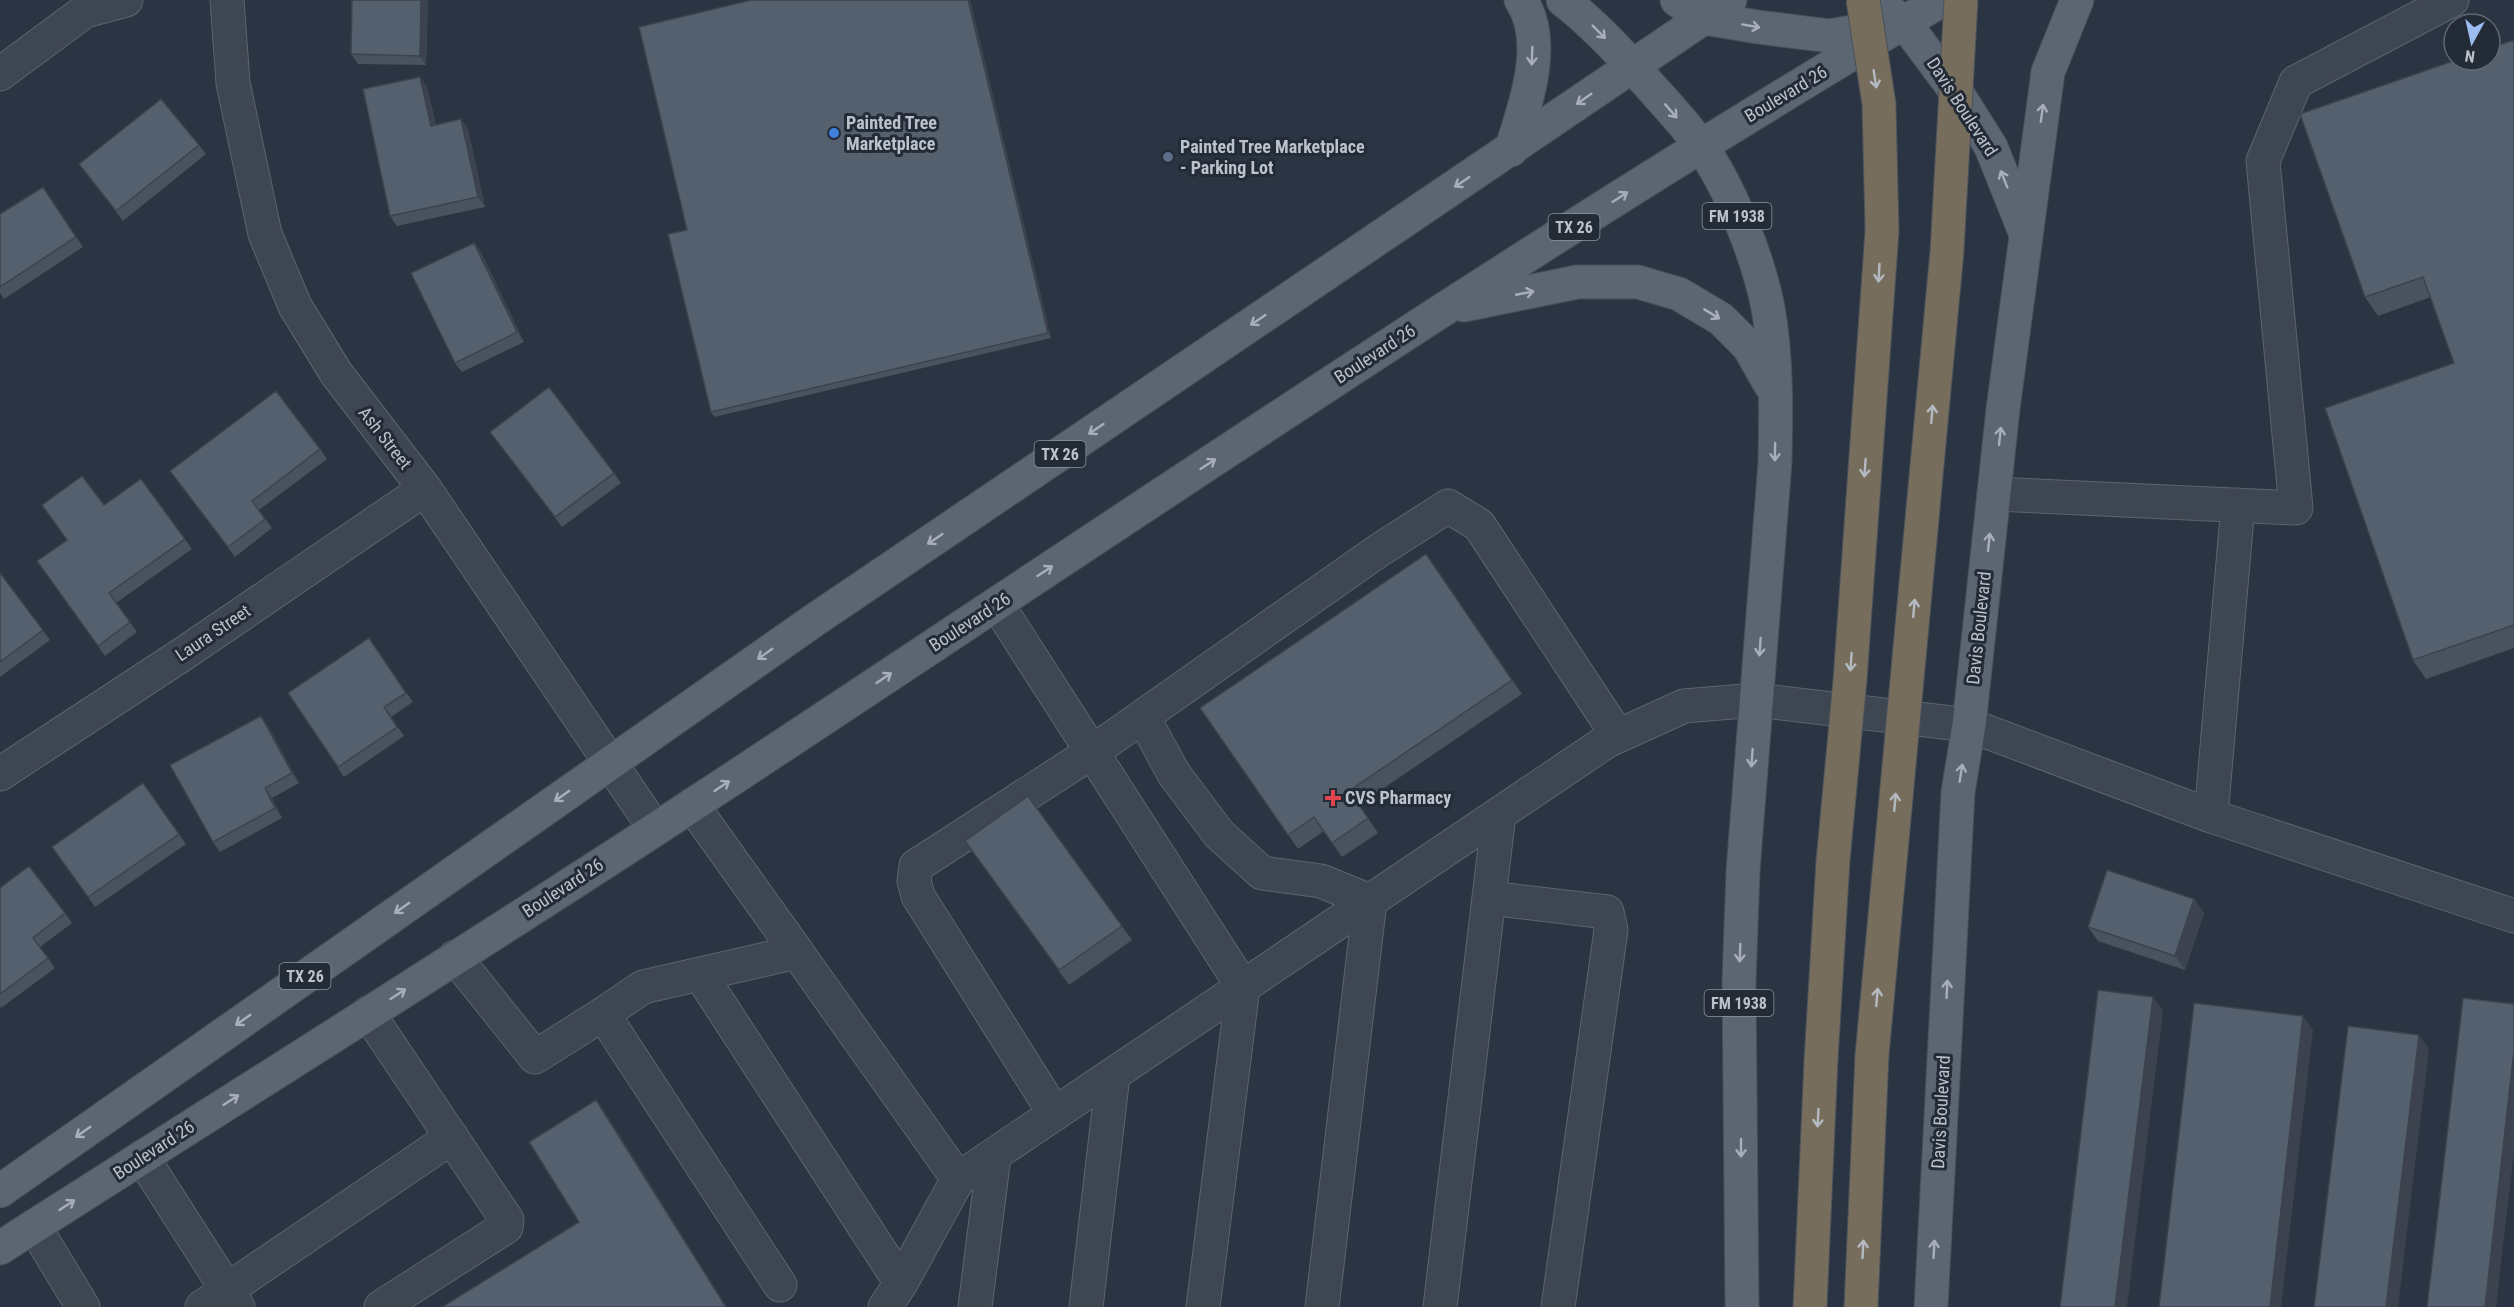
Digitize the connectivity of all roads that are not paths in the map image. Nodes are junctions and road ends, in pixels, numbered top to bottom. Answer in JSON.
{"nodes":[{"id":1,"x":126,"y":0,"type":"edge"},
{"id":2,"x":227,"y":0,"type":"edge"},
{"id":3,"x":1521,"y":0,"type":"edge"},
{"id":4,"x":1563,"y":0,"type":"edge"},
{"id":5,"x":1677,"y":0,"type":"edge"},
{"id":6,"x":1863,"y":0,"type":"edge"},
{"id":7,"x":1873,"y":0,"type":"edge"},
{"id":8,"x":1942,"y":0,"type":"edge"},
{"id":9,"x":1961,"y":0,"type":"edge"},
{"id":10,"x":2077,"y":0,"type":"edge"},
{"id":11,"x":2452,"y":0,"type":"edge"},
{"id":12,"x":1717,"y":9,"type":"edge"},
{"id":13,"x":1904,"y":22,"type":"junction"},
{"id":14,"x":1633,"y":66,"type":"junction"},
{"id":15,"x":0,"y":74,"type":"edge"},
{"id":16,"x":1701,"y":145,"type":"junction"},
{"id":17,"x":1511,"y":150,"type":"junction"},
{"id":18,"x":2026,"y":234,"type":"junction"},
{"id":19,"x":1447,"y":308,"type":"junction"},
{"id":20,"x":1776,"y":394,"type":"junction"},
{"id":21,"x":425,"y":489,"type":"junction"},
{"id":22,"x":1994,"y":494,"type":"junction"},
{"id":23,"x":2238,"y":505,"type":"junction"},
{"id":24,"x":996,"y":604,"type":"junction"},
{"id":25,"x":1756,"y":700,"type":"junction"},
{"id":26,"x":1143,"y":717,"type":"junction"},
{"id":27,"x":1969,"y":725,"type":"junction"},
{"id":28,"x":1618,"y":736,"type":"junction"},
{"id":29,"x":1092,"y":753,"type":"junction"},
{"id":30,"x":609,"y":762,"type":"junction"},
{"id":31,"x":0,"y":774,"type":"edge"},
{"id":32,"x":692,"y":805,"type":"junction"},
{"id":33,"x":1499,"y":814,"type":"junction"},
{"id":34,"x":2211,"y":816,"type":"junction"},
{"id":35,"x":655,"y":829,"type":"junction"},
{"id":36,"x":1489,"y":898,"type":"junction"},
{"id":37,"x":1370,"y":901,"type":"junction"},
{"id":38,"x":2514,"y":916,"type":"edge"},
{"id":39,"x":797,"y":952,"type":"junction"},
{"id":40,"x":455,"y":957,"type":"junction"},
{"id":41,"x":700,"y":974,"type":"junction"},
{"id":42,"x":1243,"y":987,"type":"junction"},
{"id":43,"x":368,"y":1013,"type":"junction"},
{"id":44,"x":603,"y":1014,"type":"junction"},
{"id":45,"x":1113,"y":1076,"type":"junction"},
{"id":46,"x":1055,"y":1114,"type":"junction"},
{"id":47,"x":452,"y":1137,"type":"junction"},
{"id":48,"x":994,"y":1156,"type":"junction"},
{"id":49,"x":142,"y":1157,"type":"junction"},
{"id":50,"x":958,"y":1179,"type":"junction"},
{"id":51,"x":0,"y":1191,"type":"edge"},
{"id":52,"x":34,"y":1226,"type":"junction"},
{"id":53,"x":0,"y":1248,"type":"edge"},
{"id":54,"x":780,"y":1285,"type":"dead end"},
{"id":55,"x":893,"y":1295,"type":"edge"},
{"id":56,"x":223,"y":1301,"type":"edge"},
{"id":57,"x":83,"y":1307,"type":"edge"},
{"id":58,"x":381,"y":1307,"type":"edge"},
{"id":59,"x":975,"y":1307,"type":"edge"},
{"id":60,"x":1086,"y":1307,"type":"edge"},
{"id":61,"x":1203,"y":1307,"type":"edge"},
{"id":62,"x":1322,"y":1307,"type":"edge"},
{"id":63,"x":1440,"y":1307,"type":"edge"},
{"id":64,"x":1558,"y":1307,"type":"edge"},
{"id":65,"x":1742,"y":1307,"type":"edge"},
{"id":66,"x":1810,"y":1307,"type":"edge"},
{"id":67,"x":1861,"y":1307,"type":"edge"},
{"id":68,"x":1930,"y":1307,"type":"edge"}],
"edges":[{"from":1,"to":15,"type":"street"},
{"from":2,"to":21,"type":"street","name":"Ash Street"},
{"from":3,"to":17,"type":"main road","one_way":true},
{"from":4,"to":14,"type":"main road","one_way":true},
{"from":5,"to":12,"type":"main road"},
{"from":6,"to":66,"type":"highway","one_way":true,"bridge":true},
{"from":7,"to":13,"type":"main road","name":"Davis Boulevard"},
{"from":8,"to":13,"type":"main road","name":"Boulevard 26","number":"TX 26"},
{"from":67,"to":9,"type":"highway","one_way":true,"bridge":true},
{"from":18,"to":10,"type":"main road","one_way":true},
{"from":11,"to":23,"type":"street"},
{"from":12,"to":13,"type":"main road","one_way":true},
{"from":12,"to":14,"type":"main road","number":"TX 26"},
{"from":13,"to":16,"type":"main road","name":"Boulevard 26","number":"TX 26"},
{"from":18,"to":13,"type":"main road","name":"Davis Boulevard","one_way":true},
{"from":14,"to":16,"type":"main road","number":"FM 1938","one_way":true},
{"from":14,"to":17,"type":"main road","number":"TX 26","one_way":true},
{"from":19,"to":16,"type":"main road","name":"Boulevard 26","number":"TX 26","one_way":true},
{"from":16,"to":20,"type":"main road","number":"FM 1938"},
{"from":17,"to":30,"type":"main road","number":"TX 26","one_way":true},
{"from":22,"to":18,"type":"main road","name":"Davis Boulevard","one_way":true},
{"from":19,"to":20,"type":"main road","one_way":true},
{"from":24,"to":19,"type":"main road","name":"Boulevard 26","number":"TX 26","one_way":true},
{"from":20,"to":25,"type":"main road","number":"FM 1938","one_way":true},
{"from":21,"to":30,"type":"street","name":"Ash Street"},
{"from":21,"to":31,"type":"street","name":"Laura Street"},
{"from":22,"to":23,"type":"street"},
{"from":27,"to":22,"type":"main road","name":"Davis Boulevard","one_way":true},
{"from":23,"to":34,"type":"street"},
{"from":24,"to":29,"type":"street"},
{"from":32,"to":24,"type":"main road","name":"Boulevard 26","number":"TX 26","one_way":true},
{"from":25,"to":27,"type":"street"},
{"from":25,"to":28,"type":"street"},
{"from":25,"to":65,"type":"main road","number":"FM 1938","one_way":true},
{"from":26,"to":28,"type":"street"},
{"from":26,"to":29,"type":"street"},
{"from":26,"to":37,"type":"street"},
{"from":27,"to":34,"type":"street"},
{"from":68,"to":27,"type":"main road","name":"Davis Boulevard","one_way":true},
{"from":28,"to":33,"type":"street"},
{"from":29,"to":42,"type":"street"},
{"from":29,"to":46,"type":"street"},
{"from":30,"to":35,"type":"street","name":"Ash Street"},
{"from":30,"to":51,"type":"main road","number":"TX 26","one_way":true},
{"from":32,"to":35,"type":"main road","name":"Boulevard 26","number":"TX 26"},
{"from":32,"to":39,"type":"street"},
{"from":33,"to":36,"type":"street"},
{"from":33,"to":37,"type":"street"},
{"from":34,"to":38,"type":"street"},
{"from":35,"to":40,"type":"main road","name":"Boulevard 26","number":"TX 26"},
{"from":36,"to":63,"type":"street"},
{"from":36,"to":64,"type":"street"},
{"from":37,"to":42,"type":"street"},
{"from":37,"to":62,"type":"street"},
{"from":39,"to":41,"type":"street"},
{"from":39,"to":50,"type":"street"},
{"from":43,"to":40,"type":"main road","name":"Boulevard 26","number":"TX 26","one_way":true},
{"from":40,"to":44,"type":"street"},
{"from":41,"to":44,"type":"street"},
{"from":41,"to":55,"type":"street"},
{"from":42,"to":45,"type":"street"},
{"from":42,"to":61,"type":"street"},
{"from":43,"to":47,"type":"street"},
{"from":49,"to":43,"type":"main road","name":"Boulevard 26","number":"TX 26","one_way":true},
{"from":44,"to":54,"type":"street"},
{"from":45,"to":46,"type":"street"},
{"from":45,"to":60,"type":"street"},
{"from":46,"to":48,"type":"street"},
{"from":47,"to":56,"type":"street"},
{"from":47,"to":58,"type":"street"},
{"from":48,"to":50,"type":"street"},
{"from":48,"to":59,"type":"street"},
{"from":52,"to":49,"type":"main road","name":"Boulevard 26","number":"TX 26","one_way":true},
{"from":49,"to":56,"type":"street"},
{"from":50,"to":55,"type":"street"},
{"from":52,"to":53,"type":"main road","name":"Boulevard 26","number":"TX 26"},
{"from":52,"to":57,"type":"street"}]}
